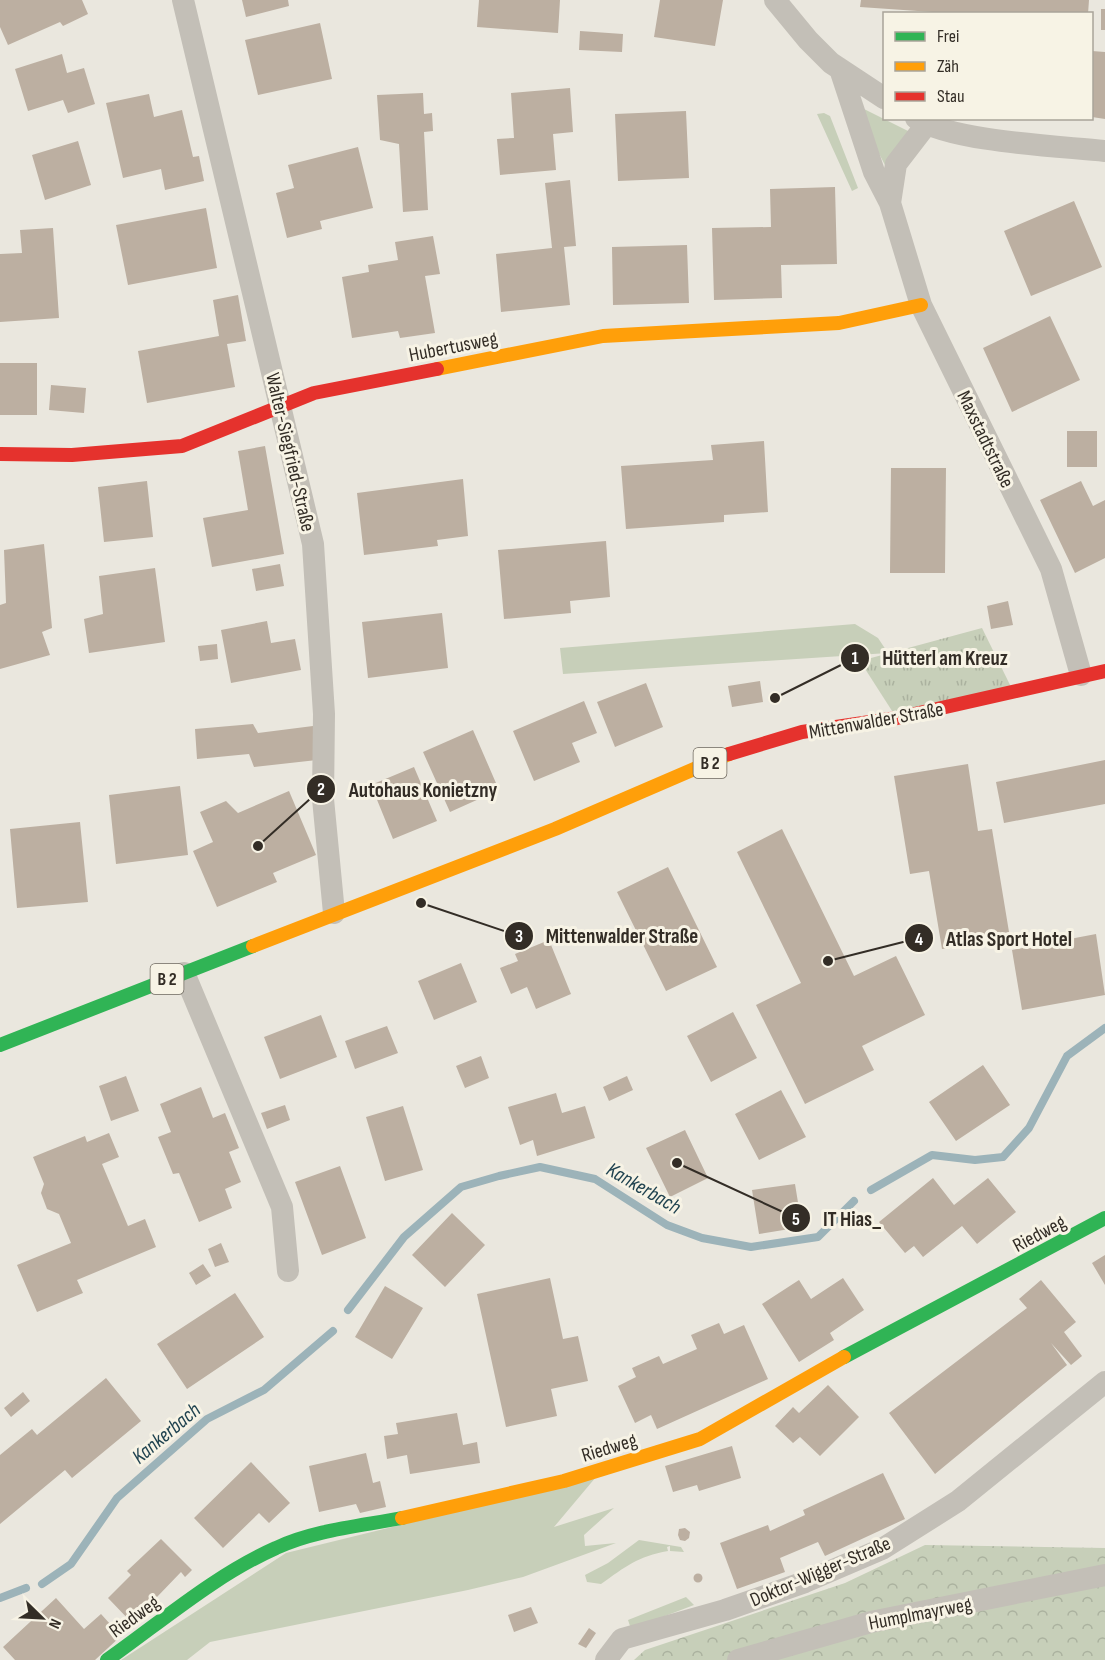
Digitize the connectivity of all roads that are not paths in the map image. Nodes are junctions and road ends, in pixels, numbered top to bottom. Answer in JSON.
{"nodes":[{"id":1,"x":183,"y":0,"type":"edge"},
{"id":2,"x":775,"y":0,"type":"edge"},
{"id":3,"x":840,"y":69,"type":"junction"},
{"id":4,"x":883,"y":97,"type":"edge"},
{"id":5,"x":921,"y":122,"type":"edge"},
{"id":6,"x":1105,"y":151,"type":"edge"},
{"id":7,"x":890,"y":203,"type":"junction"},
{"id":8,"x":921,"y":305,"type":"junction"},
{"id":9,"x":281,"y":405,"type":"junction"},
{"id":10,"x":0,"y":454,"type":"edge"},
{"id":11,"x":1105,"y":671,"type":"edge"},
{"id":12,"x":1081,"y":675,"type":"junction"},
{"id":13,"x":334,"y":913,"type":"junction"},
{"id":14,"x":184,"y":973,"type":"junction"},
{"id":15,"x":0,"y":1046,"type":"edge"},
{"id":16,"x":1105,"y":1218,"type":"edge"},
{"id":17,"x":288,"y":1271,"type":"dead end"},
{"id":18,"x":1105,"y":1382,"type":"edge"},
{"id":19,"x":1105,"y":1575,"type":"edge"},
{"id":20,"x":107,"y":1660,"type":"edge"},
{"id":21,"x":606,"y":1660,"type":"edge"},
{"id":22,"x":738,"y":1660,"type":"edge"}],
"edges":[{"from":1,"to":9,"type":"street","name":"Walter-Siegfried-Straße"},
{"from":2,"to":3,"type":"street"},
{"from":3,"to":4,"type":"street"},
{"from":3,"to":7,"type":"street","name":"Maxstadtstraße"},
{"from":5,"to":6,"type":"street"},
{"from":5,"to":7,"type":"street","name":"Maxstadtstraße"},
{"from":7,"to":8,"type":"street","name":"Maxstadtstraße"},
{"from":8,"to":9,"type":"street","name":"Hubertusweg"},
{"from":8,"to":12,"type":"street","name":"Maxstadtstraße"},
{"from":9,"to":10,"type":"street","name":"Hubertusweg"},
{"from":9,"to":13,"type":"street","name":"Walter-Siegfried-Straße"},
{"from":11,"to":12,"type":"street","name":"Mittenwalder Straße","number":"B 2"},
{"from":12,"to":13,"type":"street","name":"Mittenwalder Straße","number":"B 2"},
{"from":13,"to":14,"type":"street","name":"Mittenwalder Straße","number":"B 2"},
{"from":14,"to":15,"type":"street","name":"Mittenwalder Straße","number":"B 2"},
{"from":14,"to":17,"type":"street"},
{"from":16,"to":20,"type":"street","name":"Riedweg"},
{"from":18,"to":21,"type":"street","name":"Doktor-Wigger-Straße"},
{"from":19,"to":22,"type":"street","name":"Humplmayrweg"}]}
